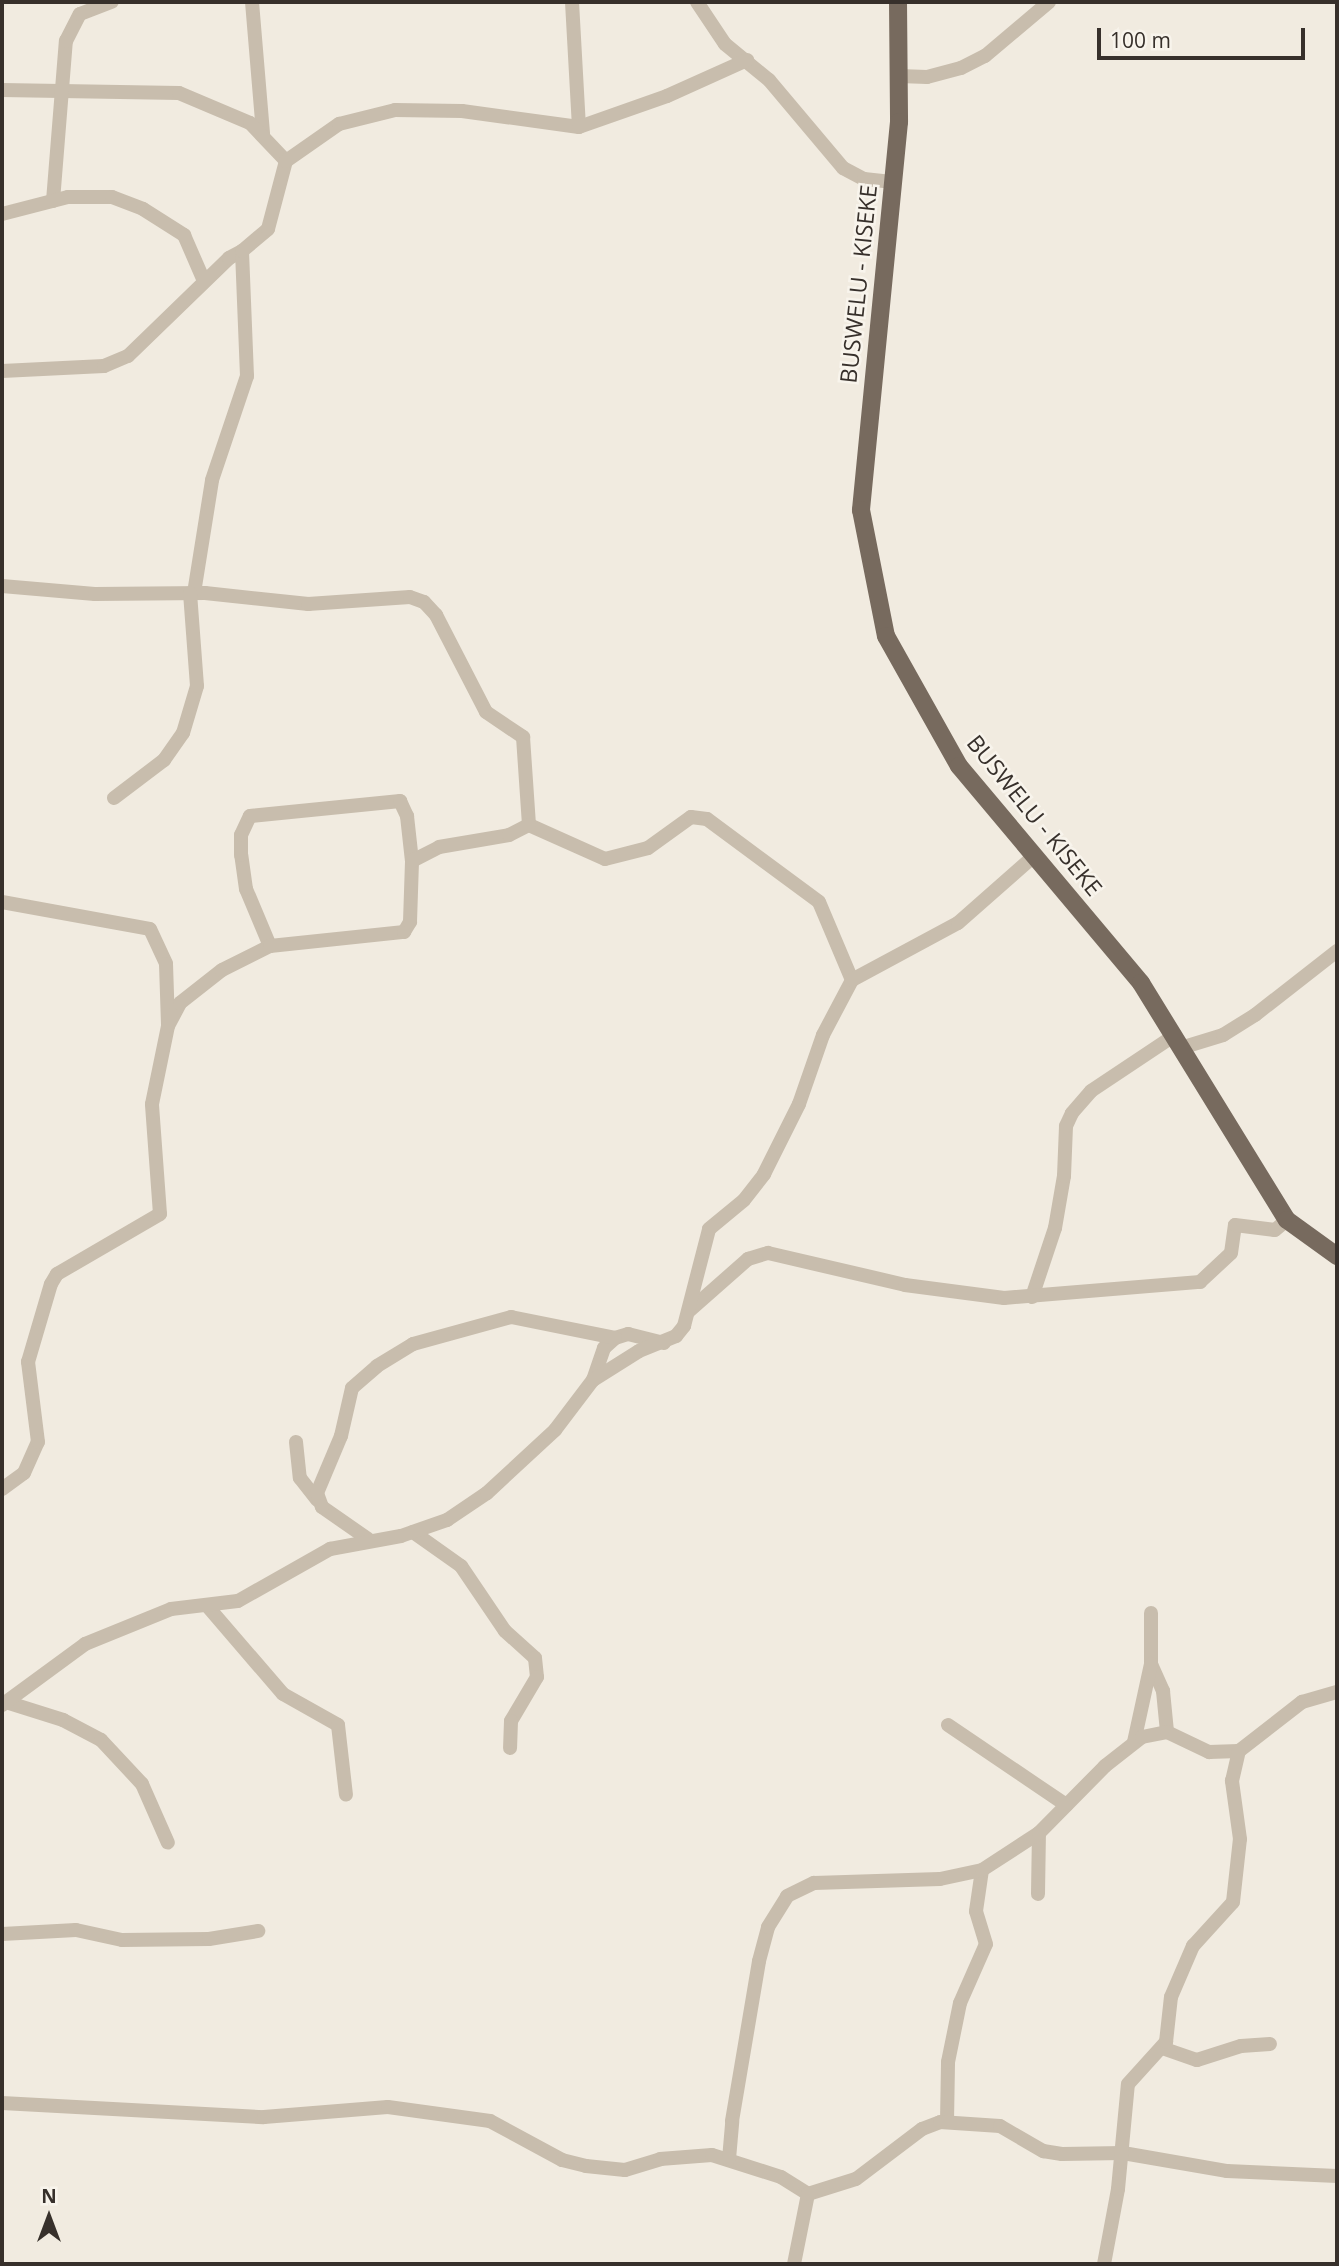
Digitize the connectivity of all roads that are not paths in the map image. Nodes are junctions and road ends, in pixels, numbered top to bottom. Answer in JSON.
{"nodes":[{"id":1,"x":112,"y":2,"type":"edge"},
{"id":2,"x":252,"y":2,"type":"edge"},
{"id":3,"x":572,"y":2,"type":"edge"},
{"id":4,"x":697,"y":2,"type":"edge"},
{"id":5,"x":898,"y":2,"type":"edge"},
{"id":6,"x":1049,"y":2,"type":"edge"},
{"id":7,"x":90,"y":4,"type":"edge"},
{"id":8,"x":747,"y":60,"type":"junction"},
{"id":9,"x":899,"y":76,"type":"junction"},
{"id":10,"x":2,"y":90,"type":"edge"},
{"id":11,"x":65,"y":93,"type":"junction"},
{"id":12,"x":579,"y":127,"type":"junction"},
{"id":13,"x":263,"y":134,"type":"junction"},
{"id":14,"x":286,"y":160,"type":"junction"},
{"id":15,"x":894,"y":182,"type":"junction"},
{"id":16,"x":53,"y":201,"type":"junction"},
{"id":17,"x":2,"y":214,"type":"edge"},
{"id":18,"x":242,"y":251,"type":"junction"},
{"id":19,"x":204,"y":281,"type":"junction"},
{"id":20,"x":2,"y":371,"type":"edge"},
{"id":21,"x":2,"y":586,"type":"edge"},
{"id":22,"x":192,"y":593,"type":"junction"},
{"id":23,"x":114,"y":798,"type":"dead end"},
{"id":24,"x":529,"y":825,"type":"junction"},
{"id":25,"x":1034,"y":856,"type":"junction"},
{"id":26,"x":412,"y":861,"type":"junction"},
{"id":27,"x":2,"y":902,"type":"edge"},
{"id":28,"x":270,"y":946,"type":"junction"},
{"id":29,"x":1337,"y":951,"type":"edge"},
{"id":30,"x":852,"y":980,"type":"junction"},
{"id":31,"x":168,"y":1026,"type":"junction"},
{"id":32,"x":1179,"y":1041,"type":"junction"},
{"id":33,"x":1287,"y":1220,"type":"junction"},
{"id":34,"x":1337,"y":1256,"type":"edge"},
{"id":35,"x":1032,"y":1297,"type":"junction"},
{"id":36,"x":689,"y":1311,"type":"junction"},
{"id":37,"x":615,"y":1338,"type":"junction"},
{"id":38,"x":664,"y":1343,"type":"junction"},
{"id":39,"x":593,"y":1380,"type":"junction"},
{"id":40,"x":296,"y":1442,"type":"dead end"},
{"id":41,"x":2,"y":1489,"type":"edge"},
{"id":42,"x":317,"y":1500,"type":"junction"},
{"id":43,"x":413,"y":1532,"type":"junction"},
{"id":44,"x":368,"y":1539,"type":"junction"},
{"id":45,"x":208,"y":1608,"type":"junction"},
{"id":46,"x":1151,"y":1613,"type":"dead end"},
{"id":47,"x":1150,"y":1664,"type":"junction"},
{"id":48,"x":27,"y":1689,"type":"junction"},
{"id":49,"x":1337,"y":1692,"type":"edge"},
{"id":50,"x":4,"y":1703,"type":"edge"},
{"id":51,"x":33,"y":1710,"type":"junction"},
{"id":52,"x":948,"y":1725,"type":"dead end"},
{"id":53,"x":1167,"y":1732,"type":"junction"},
{"id":54,"x":1134,"y":1742,"type":"junction"},
{"id":55,"x":510,"y":1748,"type":"dead end"},
{"id":56,"x":1239,"y":1751,"type":"junction"},
{"id":57,"x":346,"y":1795,"type":"dead end"},
{"id":58,"x":1066,"y":1805,"type":"junction"},
{"id":59,"x":1039,"y":1833,"type":"junction"},
{"id":60,"x":168,"y":1843,"type":"dead end"},
{"id":61,"x":982,"y":1870,"type":"junction"},
{"id":62,"x":1038,"y":1894,"type":"dead end"},
{"id":63,"x":258,"y":1931,"type":"dead end"},
{"id":64,"x":2,"y":1934,"type":"edge"},
{"id":65,"x":1270,"y":2044,"type":"dead end"},
{"id":66,"x":1162,"y":2048,"type":"junction"},
{"id":67,"x":2,"y":2103,"type":"edge"},
{"id":68,"x":947,"y":2122,"type":"junction"},
{"id":69,"x":1123,"y":2153,"type":"junction"},
{"id":70,"x":729,"y":2159,"type":"junction"},
{"id":71,"x":1337,"y":2176,"type":"edge"},
{"id":72,"x":808,"y":2194,"type":"junction"},
{"id":73,"x":794,"y":2264,"type":"edge"},
{"id":74,"x":1104,"y":2264,"type":"edge"}],
"edges":[{"from":1,"to":7,"type":"street"},
{"from":2,"to":13,"type":"street"},
{"from":3,"to":12,"type":"street"},
{"from":4,"to":8,"type":"street"},
{"from":5,"to":9,"type":"main road","name":"BUSWELU - KISEKE"},
{"from":6,"to":9,"type":"street"},
{"from":7,"to":11,"type":"street"},
{"from":8,"to":12,"type":"street"},
{"from":8,"to":15,"type":"street"},
{"from":9,"to":15,"type":"main road","name":"BUSWELU - KISEKE"},
{"from":10,"to":11,"type":"street"},
{"from":11,"to":13,"type":"street"},
{"from":11,"to":16,"type":"street"},
{"from":12,"to":14,"type":"street"},
{"from":13,"to":14,"type":"street"},
{"from":14,"to":18,"type":"street"},
{"from":15,"to":25,"type":"main road","name":"BUSWELU - KISEKE"},
{"from":16,"to":17,"type":"street"},
{"from":16,"to":19,"type":"street"},
{"from":18,"to":19,"type":"street"},
{"from":18,"to":22,"type":"street"},
{"from":19,"to":20,"type":"street"},
{"from":21,"to":22,"type":"street"},
{"from":22,"to":23,"type":"street"},
{"from":22,"to":24,"type":"street"},
{"from":24,"to":26,"type":"street"},
{"from":24,"to":30,"type":"street"},
{"from":25,"to":30,"type":"street"},
{"from":25,"to":32,"type":"main road","name":"BUSWELU - KISEKE"},
{"from":26,"to":28,"type":"street"},
{"from":26,"to":28,"type":"street"},
{"from":27,"to":31,"type":"street"},
{"from":28,"to":31,"type":"street"},
{"from":29,"to":32,"type":"street"},
{"from":30,"to":36,"type":"street"},
{"from":31,"to":41,"type":"street"},
{"from":32,"to":33,"type":"main road","name":"BUSWELU - KISEKE"},
{"from":32,"to":35,"type":"street"},
{"from":33,"to":34,"type":"main road","name":"BUSWELU - KISEKE"},
{"from":33,"to":35,"type":"street"},
{"from":35,"to":36,"type":"street"},
{"from":36,"to":38,"type":"street"},
{"from":37,"to":38,"type":"street"},
{"from":37,"to":39,"type":"street"},
{"from":37,"to":42,"type":"street"},
{"from":38,"to":39,"type":"street"},
{"from":39,"to":43,"type":"street"},
{"from":40,"to":42,"type":"street"},
{"from":42,"to":44,"type":"street"},
{"from":43,"to":44,"type":"street"},
{"from":43,"to":55,"type":"street"},
{"from":44,"to":45,"type":"street"},
{"from":45,"to":48,"type":"street"},
{"from":45,"to":57,"type":"street"},
{"from":46,"to":47,"type":"street"},
{"from":47,"to":53,"type":"street"},
{"from":47,"to":54,"type":"street"},
{"from":48,"to":50,"type":"street"},
{"from":48,"to":51,"type":"street"},
{"from":49,"to":56,"type":"street"},
{"from":50,"to":51,"type":"street"},
{"from":51,"to":60,"type":"street"},
{"from":52,"to":58,"type":"street"},
{"from":53,"to":54,"type":"street"},
{"from":53,"to":56,"type":"street"},
{"from":54,"to":58,"type":"street"},
{"from":56,"to":66,"type":"street"},
{"from":58,"to":59,"type":"street"},
{"from":59,"to":61,"type":"street"},
{"from":59,"to":62,"type":"street"},
{"from":61,"to":68,"type":"street"},
{"from":61,"to":70,"type":"street"},
{"from":63,"to":64,"type":"street"},
{"from":65,"to":66,"type":"street"},
{"from":66,"to":69,"type":"street"},
{"from":67,"to":70,"type":"street"},
{"from":68,"to":69,"type":"street"},
{"from":68,"to":72,"type":"street"},
{"from":69,"to":71,"type":"street"},
{"from":69,"to":74,"type":"street"},
{"from":70,"to":72,"type":"street"},
{"from":72,"to":73,"type":"street"}]}
